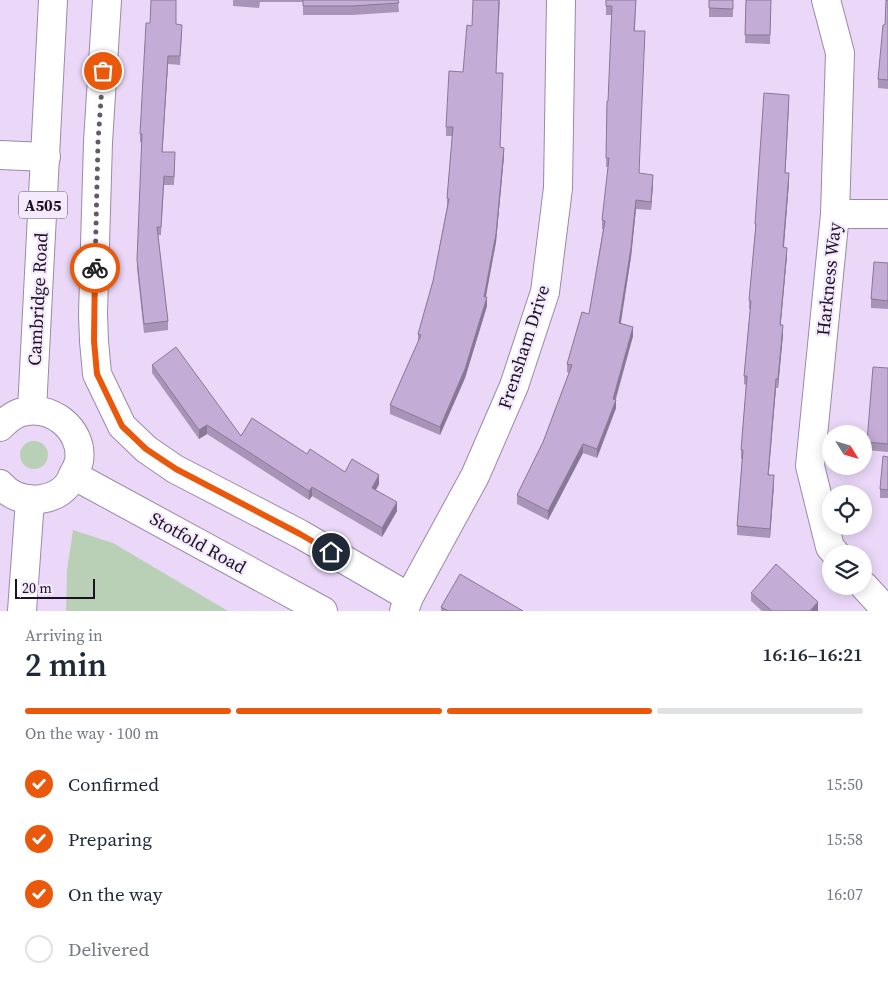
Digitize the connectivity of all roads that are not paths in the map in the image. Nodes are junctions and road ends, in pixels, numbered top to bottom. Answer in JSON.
{"nodes":[{"id":1,"x":53,"y":0,"type":"edge"},
{"id":2,"x":107,"y":0,"type":"edge"},
{"id":3,"x":561,"y":0,"type":"edge"},
{"id":4,"x":826,"y":0,"type":"edge"},
{"id":5,"x":0,"y":155,"type":"edge"},
{"id":6,"x":46,"y":157,"type":"junction"},
{"id":7,"x":835,"y":214,"type":"junction"},
{"id":8,"x":888,"y":214,"type":"edge"},
{"id":9,"x":32,"y":410,"type":"junction"},
{"id":10,"x":0,"y":427,"type":"edge"},
{"id":11,"x":73,"y":475,"type":"junction"},
{"id":12,"x":0,"y":484,"type":"edge"},
{"id":13,"x":30,"y":500,"type":"junction"},
{"id":14,"x":830,"y":545,"type":"edge"},
{"id":15,"x":872,"y":595,"type":"edge"},
{"id":16,"x":407,"y":604,"type":"edge"},
{"id":17,"x":22,"y":611,"type":"edge"},
{"id":18,"x":323,"y":611,"type":"edge"},
{"id":19,"x":887,"y":611,"type":"edge"}],
"edges":[{"from":1,"to":6,"type":"street","name":"Cambridge Road","number":"A505"},
{"from":2,"to":16,"type":"street"},
{"from":3,"to":16,"type":"street","name":"Frensham Drive"},
{"from":4,"to":7,"type":"street","name":"Harkness Way"},
{"from":5,"to":6,"type":"street"},
{"from":6,"to":9,"type":"street","name":"Cambridge Road","number":"A505"},
{"from":7,"to":8,"type":"street"},
{"from":7,"to":14,"type":"street","name":"Harkness Way"},
{"from":9,"to":10,"type":"street"},
{"from":9,"to":11,"type":"street"},
{"from":11,"to":13,"type":"street"},
{"from":11,"to":18,"type":"street","name":"Stotfold Road"},
{"from":12,"to":13,"type":"street"},
{"from":13,"to":17,"type":"street"},
{"from":15,"to":19,"type":"street"}]}
